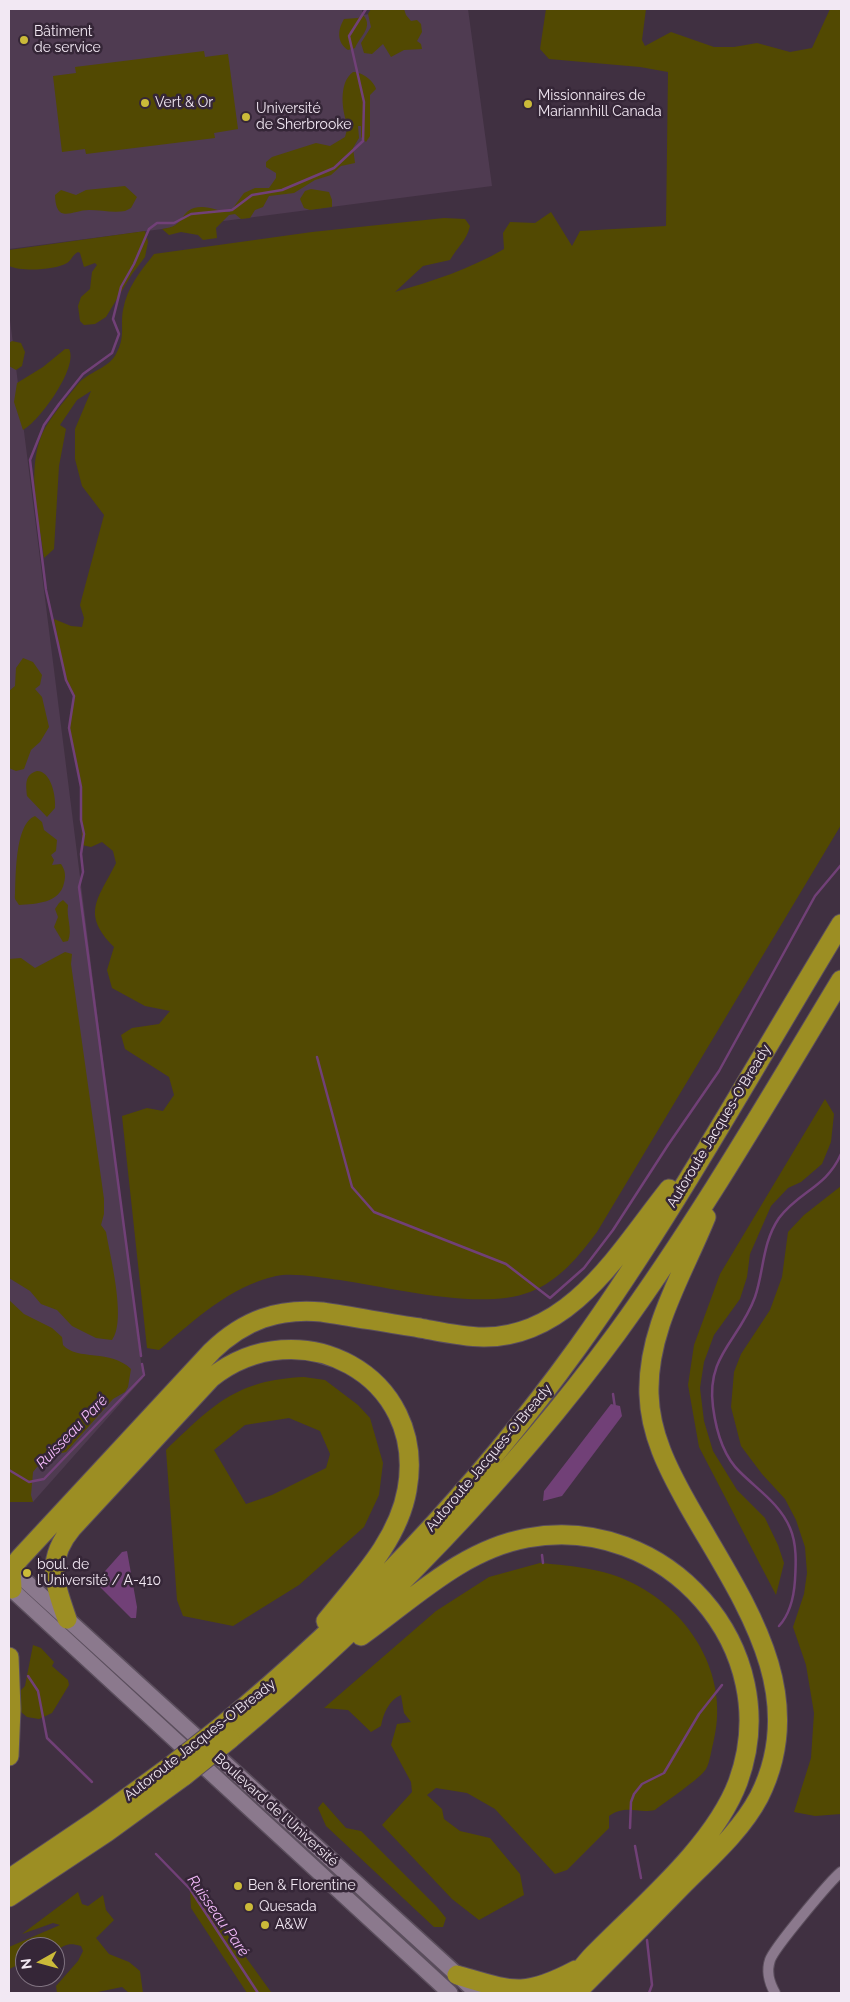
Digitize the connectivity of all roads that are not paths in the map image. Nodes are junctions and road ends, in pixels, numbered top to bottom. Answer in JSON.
{"nodes":[{"id":1,"x":841,"y":924,"type":"edge"},
{"id":2,"x":841,"y":980,"type":"edge"},
{"id":3,"x":717,"y":1130,"type":"junction"},
{"id":4,"x":726,"y":1170,"type":"junction"},
{"id":5,"x":10,"y":1567,"type":"edge"},
{"id":6,"x":10,"y":1588,"type":"edge"},
{"id":7,"x":67,"y":1619,"type":"junction"},
{"id":8,"x":9,"y":1657,"type":"edge"},
{"id":9,"x":292,"y":1677,"type":"junction"},
{"id":10,"x":9,"y":1756,"type":"edge"},
{"id":11,"x":178,"y":1770,"type":"junction"},
{"id":12,"x":841,"y":1872,"type":"edge"},
{"id":13,"x":9,"y":1879,"type":"edge"},
{"id":14,"x":9,"y":1897,"type":"edge"},
{"id":15,"x":579,"y":1968,"type":"junction"},
{"id":16,"x":457,"y":1975,"type":"junction"},
{"id":17,"x":450,"y":1993,"type":"edge"},
{"id":18,"x":477,"y":1993,"type":"edge"},
{"id":19,"x":561,"y":1993,"type":"edge"},
{"id":20,"x":576,"y":1993,"type":"edge"},
{"id":21,"x":775,"y":1993,"type":"edge"}],
"edges":[{"from":1,"to":3,"type":"highway","name":"Autoroute Jacques-O'Bready"},
{"from":2,"to":4,"type":"highway","name":"Autoroute Jacques-O'Bready"},
{"from":3,"to":5,"type":"highway"},
{"from":3,"to":9,"type":"highway","name":"Autoroute Jacques-O'Bready"},
{"from":4,"to":9,"type":"highway","name":"Autoroute Jacques-O'Bready"},
{"from":4,"to":20,"type":"highway"},
{"from":5,"to":6,"type":"highway"},
{"from":5,"to":7,"type":"main road","name":"Boulevard de l'Université"},
{"from":6,"to":17,"type":"main road","name":"Boulevard de l'Université"},
{"from":7,"to":9,"type":"highway"},
{"from":7,"to":16,"type":"main road","name":"Boulevard de l'Université"},
{"from":8,"to":10,"type":"highway"},
{"from":9,"to":11,"type":"highway","name":"Autoroute Jacques-O'Bready","bridge":true},
{"from":9,"to":15,"type":"highway"},
{"from":11,"to":13,"type":"highway","name":"Autoroute Jacques-O'Bready"},
{"from":11,"to":14,"type":"highway","name":"Autoroute Jacques-O'Bready"},
{"from":12,"to":21,"type":"street"},
{"from":15,"to":16,"type":"highway"},
{"from":15,"to":19,"type":"highway"},
{"from":16,"to":18,"type":"main road","name":"Boulevard de l'Université"}]}
